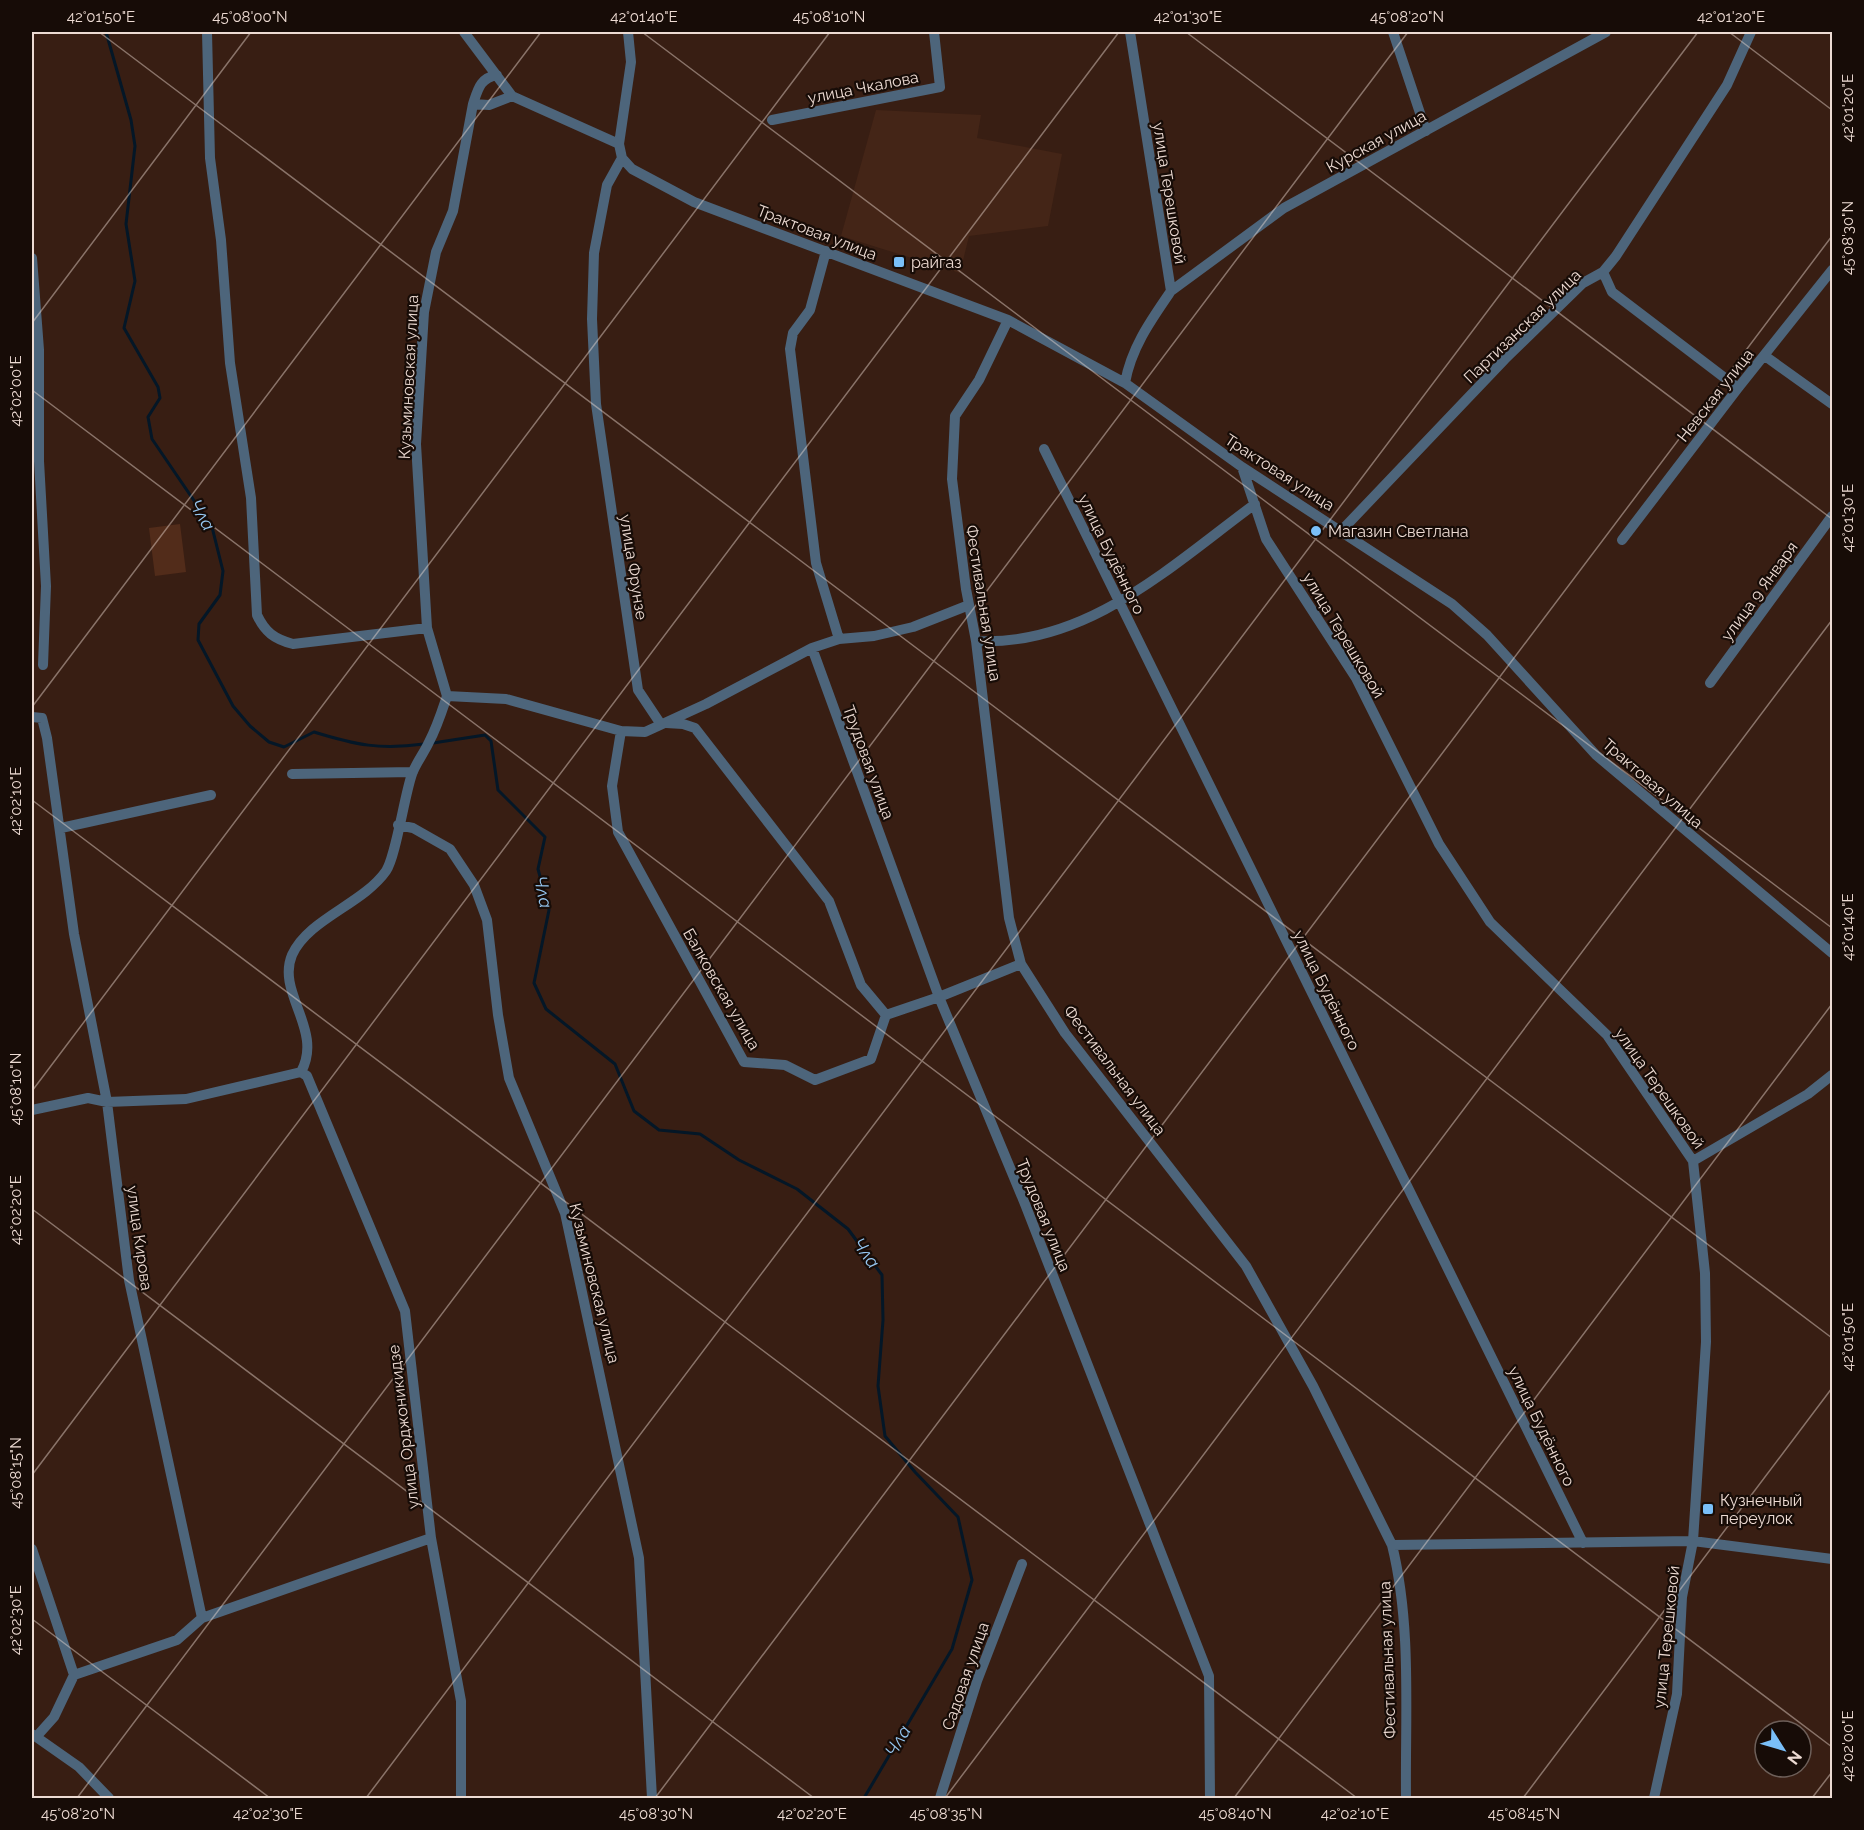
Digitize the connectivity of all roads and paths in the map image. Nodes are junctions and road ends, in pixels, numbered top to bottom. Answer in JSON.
{"nodes":[{"id":1,"x":207,"y":32,"type":"edge"},
{"id":2,"x":464,"y":32,"type":"edge"},
{"id":3,"x":628,"y":32,"type":"edge"},
{"id":4,"x":934,"y":32,"type":"edge"},
{"id":5,"x":1130,"y":32,"type":"edge"},
{"id":6,"x":1393,"y":32,"type":"edge"},
{"id":7,"x":1606,"y":32,"type":"edge"},
{"id":8,"x":1751,"y":32,"type":"edge"},
{"id":9,"x":497,"y":75,"type":"junction"},
{"id":10,"x":512,"y":96,"type":"junction"},
{"id":11,"x":473,"y":104,"type":"junction"},
{"id":12,"x":772,"y":120,"type":"dead end"},
{"id":13,"x":1426,"y":131,"type":"junction"},
{"id":14,"x":619,"y":144,"type":"junction"},
{"id":15,"x":622,"y":158,"type":"junction"},
{"id":16,"x":826,"y":251,"type":"junction"},
{"id":17,"x":32,"y":258,"type":"edge"},
{"id":18,"x":1833,"y":270,"type":"edge"},
{"id":19,"x":1603,"y":272,"type":"junction"},
{"id":20,"x":1171,"y":291,"type":"junction"},
{"id":21,"x":1008,"y":320,"type":"junction"},
{"id":22,"x":1765,"y":356,"type":"junction"},
{"id":23,"x":1125,"y":383,"type":"junction"},
{"id":24,"x":1738,"y":388,"type":"junction"},
{"id":25,"x":1833,"y":404,"type":"edge"},
{"id":26,"x":1044,"y":450,"type":"dead end"},
{"id":27,"x":35,"y":461,"type":"edge"},
{"id":28,"x":1242,"y":467,"type":"junction"},
{"id":29,"x":1255,"y":504,"type":"junction"},
{"id":30,"x":1833,"y":516,"type":"edge"},
{"id":31,"x":1342,"y":531,"type":"junction"},
{"id":32,"x":1622,"y":540,"type":"dead end"},
{"id":33,"x":1120,"y":603,"type":"junction"},
{"id":34,"x":969,"y":605,"type":"junction"},
{"id":35,"x":427,"y":628,"type":"junction"},
{"id":36,"x":839,"y":639,"type":"junction"},
{"id":37,"x":976,"y":641,"type":"junction"},
{"id":38,"x":812,"y":648,"type":"junction"},
{"id":39,"x":43,"y":664,"type":"dead end"},
{"id":40,"x":1710,"y":683,"type":"dead end"},
{"id":41,"x":447,"y":696,"type":"junction"},
{"id":42,"x":37,"y":718,"type":"edge"},
{"id":43,"x":660,"y":723,"type":"junction"},
{"id":44,"x":621,"y":731,"type":"junction"},
{"id":45,"x":413,"y":772,"type":"junction"},
{"id":46,"x":292,"y":774,"type":"dead end"},
{"id":47,"x":211,"y":795,"type":"dead end"},
{"id":48,"x":398,"y":825,"type":"junction"},
{"id":49,"x":61,"y":828,"type":"junction"},
{"id":50,"x":1833,"y":953,"type":"edge"},
{"id":51,"x":1021,"y":964,"type":"junction"},
{"id":52,"x":939,"y":998,"type":"junction"},
{"id":53,"x":886,"y":1015,"type":"junction"},
{"id":54,"x":301,"y":1072,"type":"junction"},
{"id":55,"x":1833,"y":1075,"type":"edge"},
{"id":56,"x":107,"y":1102,"type":"junction"},
{"id":57,"x":32,"y":1110,"type":"edge"},
{"id":58,"x":1693,"y":1161,"type":"junction"},
{"id":59,"x":431,"y":1538,"type":"junction"},
{"id":60,"x":1694,"y":1540,"type":"junction"},
{"id":61,"x":1583,"y":1543,"type":"junction"},
{"id":62,"x":1392,"y":1545,"type":"junction"},
{"id":63,"x":32,"y":1549,"type":"edge"},
{"id":64,"x":1833,"y":1558,"type":"edge"},
{"id":65,"x":1022,"y":1564,"type":"dead end"},
{"id":66,"x":202,"y":1618,"type":"junction"},
{"id":67,"x":74,"y":1675,"type":"junction"},
{"id":68,"x":34,"y":1735,"type":"edge"},
{"id":69,"x":109,"y":1798,"type":"edge"},
{"id":70,"x":460,"y":1798,"type":"edge"},
{"id":71,"x":652,"y":1798,"type":"edge"},
{"id":72,"x":940,"y":1798,"type":"edge"},
{"id":73,"x":1210,"y":1798,"type":"edge"},
{"id":74,"x":1406,"y":1798,"type":"edge"},
{"id":75,"x":1654,"y":1798,"type":"edge"}],
"edges":[{"from":1,"to":35,"type":"street"},
{"from":2,"to":9,"type":"street"},
{"from":3,"to":14,"type":"street"},
{"from":4,"to":12,"type":"street","name":"улица Чкалова"},
{"from":5,"to":20,"type":"street","name":"улица Терешковой"},
{"from":6,"to":13,"type":"street"},
{"from":7,"to":13,"type":"street","name":"Курская улица"},
{"from":8,"to":19,"type":"street","name":"Партизанская улица"},
{"from":9,"to":10,"type":"street"},
{"from":9,"to":11,"type":"street","name":"Кузьминовская улица"},
{"from":10,"to":11,"type":"street"},
{"from":10,"to":14,"type":"street"},
{"from":11,"to":35,"type":"street","name":"Кузьминовская улица"},
{"from":13,"to":20,"type":"street","name":"Курская улица"},
{"from":14,"to":15,"type":"street"},
{"from":15,"to":16,"type":"street","name":"Трактовая улица"},
{"from":15,"to":43,"type":"street","name":"улица Фрунзе"},
{"from":16,"to":21,"type":"street","name":"Трактовая улица"},
{"from":16,"to":36,"type":"street"},
{"from":17,"to":27,"type":"street"},
{"from":18,"to":22,"type":"street","name":"Невская улица"},
{"from":19,"to":24,"type":"street"},
{"from":19,"to":31,"type":"street","name":"Партизанская улица"},
{"from":20,"to":23,"type":"street"},
{"from":21,"to":23,"type":"street","name":"Трактовая улица"},
{"from":21,"to":34,"type":"street","name":"Фестивальная улица"},
{"from":22,"to":24,"type":"street","name":"Невская улица"},
{"from":22,"to":25,"type":"street"},
{"from":23,"to":28,"type":"street","name":"Трактовая улица"},
{"from":24,"to":32,"type":"street","name":"Невская улица"},
{"from":26,"to":33,"type":"street","name":"улица Будённого"},
{"from":27,"to":39,"type":"street"},
{"from":28,"to":29,"type":"street","name":"улица Терешковой"},
{"from":28,"to":31,"type":"street","name":"Трактовая улица"},
{"from":29,"to":33,"type":"street"},
{"from":29,"to":58,"type":"street","name":"улица Терешковой"},
{"from":30,"to":40,"type":"street","name":"улица 9 Января"},
{"from":31,"to":50,"type":"street","name":"Трактовая улица"},
{"from":33,"to":37,"type":"street"},
{"from":33,"to":61,"type":"street","name":"улица Будённого"},
{"from":34,"to":36,"type":"street"},
{"from":34,"to":37,"type":"street","name":"Фестивальная улица"},
{"from":35,"to":41,"type":"street","name":"Кузьминовская улица"},
{"from":36,"to":38,"type":"street"},
{"from":37,"to":51,"type":"street","name":"Фестивальная улица"},
{"from":38,"to":43,"type":"street"},
{"from":38,"to":52,"type":"street","name":"Трудовая улица"},
{"from":41,"to":44,"type":"street"},
{"from":41,"to":45,"type":"street"},
{"from":42,"to":49,"type":"street","name":"улица Кирова"},
{"from":43,"to":44,"type":"street"},
{"from":43,"to":53,"type":"street"},
{"from":44,"to":53,"type":"street","name":"Балковская улица"},
{"from":45,"to":46,"type":"street"},
{"from":45,"to":48,"type":"street"},
{"from":47,"to":49,"type":"street"},
{"from":48,"to":54,"type":"street"},
{"from":48,"to":71,"type":"street","name":"Кузьминовская улица"},
{"from":49,"to":56,"type":"street","name":"улица Кирова"},
{"from":51,"to":52,"type":"street"},
{"from":51,"to":62,"type":"street","name":"Фестивальная улица"},
{"from":52,"to":53,"type":"street"},
{"from":52,"to":73,"type":"street","name":"Трудовая улица"},
{"from":54,"to":56,"type":"street"},
{"from":54,"to":59,"type":"street","name":"улица Орджоникидзе"},
{"from":55,"to":58,"type":"street"},
{"from":56,"to":57,"type":"street"},
{"from":56,"to":66,"type":"street","name":"улица Кирова"},
{"from":58,"to":60,"type":"street","name":"улица Терешковой"},
{"from":59,"to":66,"type":"street"},
{"from":59,"to":70,"type":"street","name":"улица Орджоникидзе"},
{"from":60,"to":61,"type":"street"},
{"from":60,"to":64,"type":"street"},
{"from":60,"to":75,"type":"street","name":"улица Терешковой"},
{"from":61,"to":62,"type":"street"},
{"from":62,"to":74,"type":"street","name":"Фестивальная улица"},
{"from":63,"to":67,"type":"street"},
{"from":65,"to":72,"type":"street","name":"Садовая улица"},
{"from":66,"to":67,"type":"street"},
{"from":67,"to":68,"type":"street"},
{"from":68,"to":69,"type":"street"}]}
